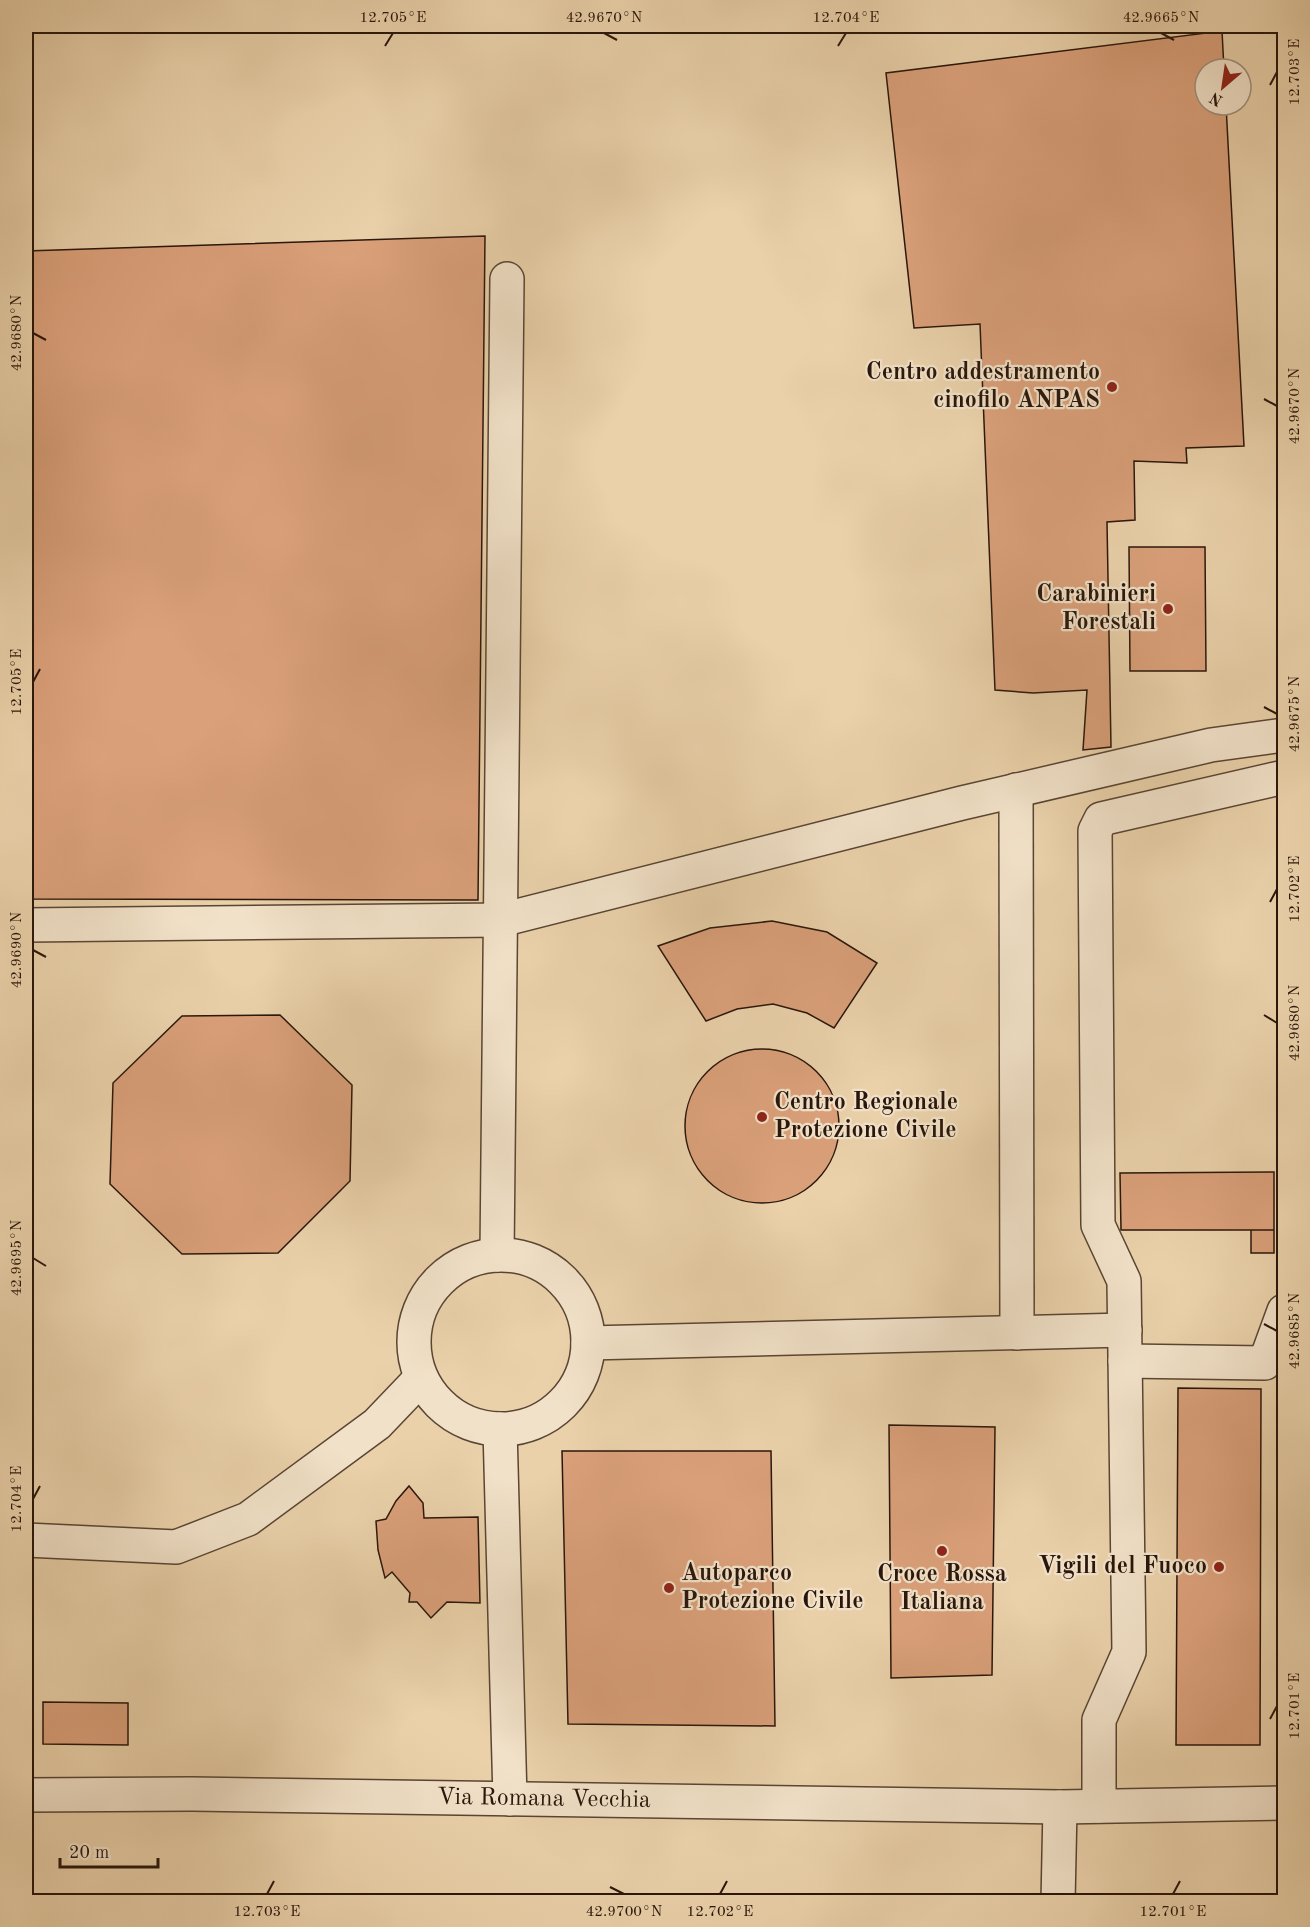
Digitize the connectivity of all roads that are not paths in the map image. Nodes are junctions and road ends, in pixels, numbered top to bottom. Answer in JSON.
{"nodes":[{"id":1,"x":507,"y":279,"type":"dead end"},
{"id":2,"x":1275,"y":736,"type":"edge"},
{"id":3,"x":1284,"y":777,"type":"edge"},
{"id":4,"x":1016,"y":790,"type":"junction"},
{"id":5,"x":501,"y":920,"type":"junction"},
{"id":6,"x":26,"y":925,"type":"edge"},
{"id":7,"x":497,"y":1255,"type":"junction"},
{"id":8,"x":1284,"y":1311,"type":"edge"},
{"id":9,"x":1017,"y":1333,"type":"junction"},
{"id":10,"x":588,"y":1343,"type":"junction"},
{"id":11,"x":1125,"y":1346,"type":"junction"},
{"id":12,"x":421,"y":1378,"type":"junction"},
{"id":13,"x":500,"y":1429,"type":"junction"},
{"id":14,"x":26,"y":1540,"type":"edge"},
{"id":15,"x":26,"y":1795,"type":"edge"},
{"id":16,"x":510,"y":1799,"type":"junction"},
{"id":17,"x":1284,"y":1803,"type":"edge"},
{"id":18,"x":1099,"y":1806,"type":"junction"},
{"id":19,"x":1060,"y":1807,"type":"junction"},
{"id":20,"x":1058,"y":1902,"type":"edge"}],
"edges":[{"from":1,"to":5,"type":"street"},
{"from":2,"to":4,"type":"street"},
{"from":3,"to":11,"type":"street"},
{"from":4,"to":5,"type":"street"},
{"from":4,"to":9,"type":"street"},
{"from":5,"to":6,"type":"street"},
{"from":5,"to":7,"type":"street"},
{"from":7,"to":10,"type":"street"},
{"from":7,"to":12,"type":"street"},
{"from":8,"to":11,"type":"street"},
{"from":9,"to":10,"type":"street"},
{"from":9,"to":11,"type":"street"},
{"from":10,"to":13,"type":"street"},
{"from":11,"to":18,"type":"street"},
{"from":12,"to":13,"type":"street"},
{"from":12,"to":14,"type":"street"},
{"from":13,"to":16,"type":"street"},
{"from":15,"to":16,"type":"street","name":"Via Romana Vecchia"},
{"from":16,"to":19,"type":"street","name":"Via Romana Vecchia"},
{"from":17,"to":18,"type":"street","name":"Via Romana Vecchia"},
{"from":18,"to":19,"type":"street","name":"Via Romana Vecchia"},
{"from":19,"to":20,"type":"street"}]}
